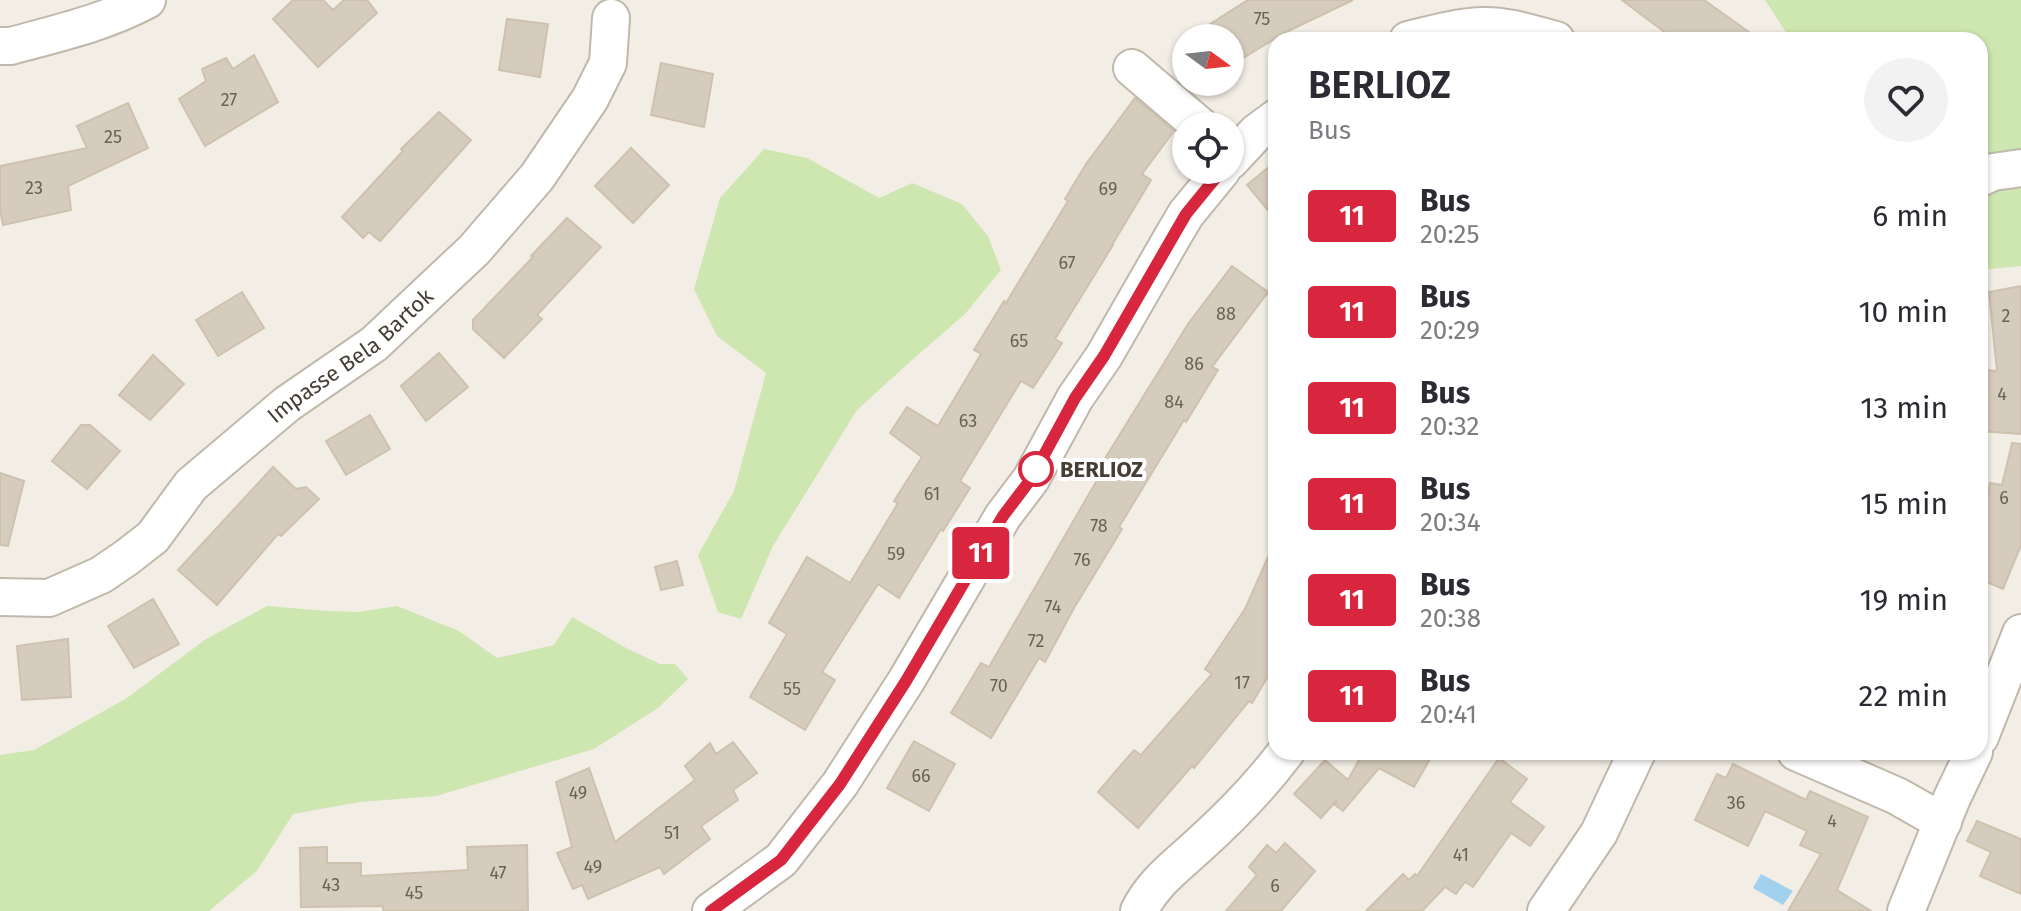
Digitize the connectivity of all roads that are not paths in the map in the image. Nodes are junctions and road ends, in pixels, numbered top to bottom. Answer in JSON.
{"nodes":[{"id":1,"x":147,"y":0,"type":"edge"},
{"id":2,"x":611,"y":18,"type":"dead end"},
{"id":3,"x":1446,"y":32,"type":"edge"},
{"id":4,"x":1523,"y":32,"type":"edge"},
{"id":5,"x":0,"y":46,"type":"edge"},
{"id":6,"x":1132,"y":68,"type":"dead end"},
{"id":7,"x":1184,"y":112,"type":"edge"},
{"id":8,"x":1268,"y":124,"type":"edge"},
{"id":9,"x":1244,"y":145,"type":"edge"},
{"id":10,"x":2021,"y":168,"type":"edge"},
{"id":11,"x":1988,"y":174,"type":"edge"},
{"id":12,"x":1211,"y":184,"type":"edge"},
{"id":13,"x":0,"y":597,"type":"edge"},
{"id":14,"x":2021,"y":633,"type":"edge"},
{"id":15,"x":1988,"y":717,"type":"edge"},
{"id":16,"x":1279,"y":760,"type":"edge"},
{"id":17,"x":1633,"y":760,"type":"edge"},
{"id":18,"x":1814,"y":760,"type":"edge"},
{"id":19,"x":1970,"y":760,"type":"edge"},
{"id":20,"x":1943,"y":822,"type":"junction"},
{"id":21,"x":711,"y":911,"type":"edge"},
{"id":22,"x":1139,"y":911,"type":"edge"},
{"id":23,"x":1546,"y":911,"type":"edge"},
{"id":24,"x":1906,"y":911,"type":"edge"}],
"edges":[{"from":1,"to":5,"type":"street"},
{"from":2,"to":13,"type":"street","name":"Impasse Bela Bartok"},
{"from":3,"to":4,"type":"street"},
{"from":6,"to":7,"type":"street"},
{"from":8,"to":9,"type":"street"},
{"from":10,"to":11,"type":"street"},
{"from":12,"to":21,"type":"street"},
{"from":14,"to":15,"type":"street"},
{"from":16,"to":22,"type":"street"},
{"from":17,"to":23,"type":"street"},
{"from":18,"to":20,"type":"street"},
{"from":19,"to":20,"type":"street"},
{"from":20,"to":24,"type":"street"}]}
